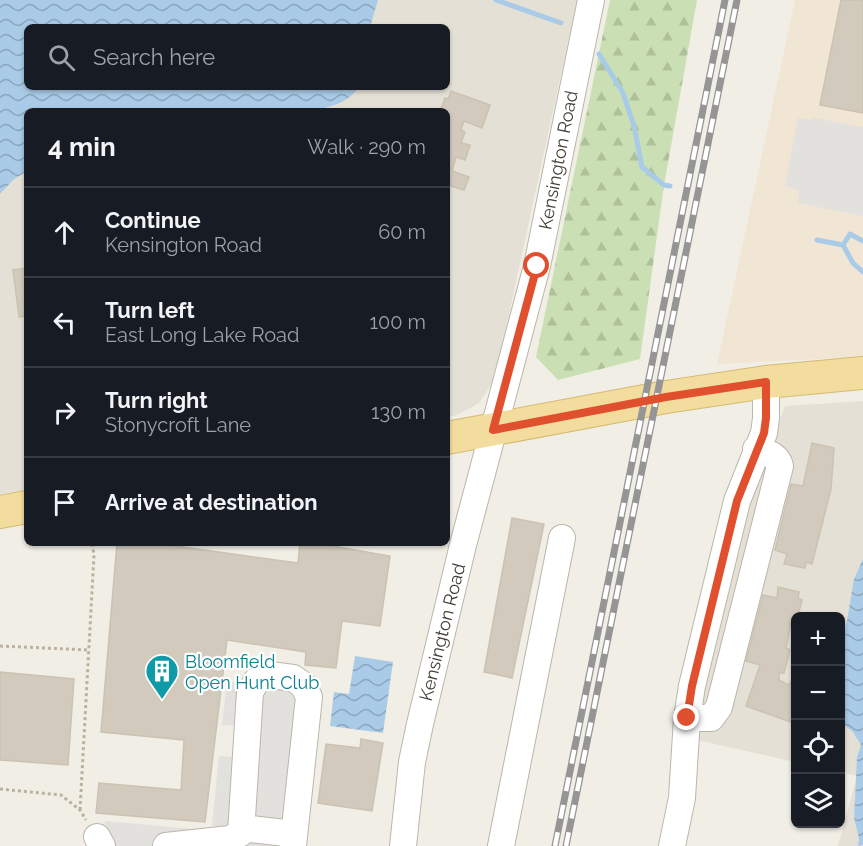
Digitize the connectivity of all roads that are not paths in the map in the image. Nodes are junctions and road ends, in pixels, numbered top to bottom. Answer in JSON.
{"nodes":[{"id":1,"x":591,"y":0,"type":"edge"},
{"id":2,"x":863,"y":373,"type":"edge"},
{"id":3,"x":766,"y":382,"type":"junction"},
{"id":4,"x":493,"y":430,"type":"junction"},
{"id":5,"x":450,"y":437,"type":"edge"},
{"id":6,"x":756,"y":449,"type":"junction"},
{"id":7,"x":24,"y":508,"type":"edge"},
{"id":8,"x":0,"y":512,"type":"edge"},
{"id":9,"x":562,"y":538,"type":"dead end"},
{"id":10,"x":727,"y":542,"type":"junction"},
{"id":11,"x":759,"y":550,"type":"junction"},
{"id":12,"x":687,"y":718,"type":"junction"},
{"id":13,"x":242,"y":828,"type":"junction"},
{"id":14,"x":294,"y":840,"type":"edge"},
{"id":15,"x":166,"y":846,"type":"edge"},
{"id":16,"x":403,"y":846,"type":"edge"},
{"id":17,"x":501,"y":846,"type":"edge"},
{"id":18,"x":672,"y":846,"type":"edge"}],
"edges":[{"from":1,"to":4,"type":"street","name":"Kensington Road"},
{"from":2,"to":3,"type":"main road"},
{"from":3,"to":4,"type":"main road"},
{"from":3,"to":6,"type":"street"},
{"from":4,"to":5,"type":"main road"},
{"from":4,"to":16,"type":"street","name":"Kensington Road"},
{"from":6,"to":10,"type":"street"},
{"from":6,"to":11,"type":"street"},
{"from":7,"to":8,"type":"main road"},
{"from":9,"to":17,"type":"street"},
{"from":10,"to":11,"type":"street"},
{"from":10,"to":12,"type":"street"},
{"from":11,"to":12,"type":"street"},
{"from":12,"to":18,"type":"street"},
{"from":13,"to":14,"type":"street"},
{"from":13,"to":14,"type":"street"},
{"from":13,"to":15,"type":"street"}]}
